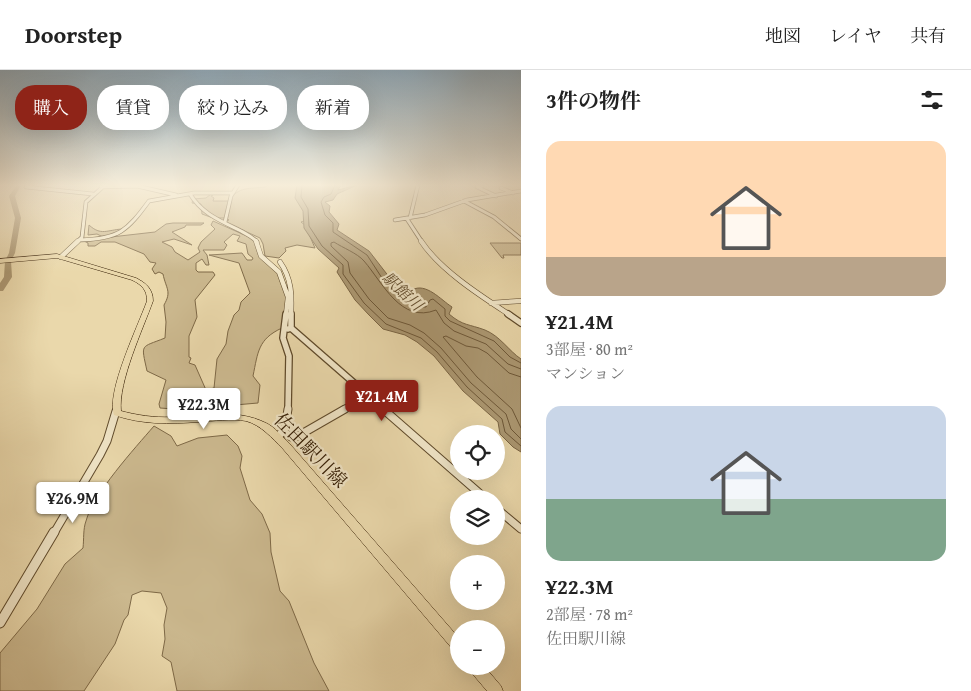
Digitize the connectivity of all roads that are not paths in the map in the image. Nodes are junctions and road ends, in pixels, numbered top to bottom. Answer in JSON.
{"nodes":[{"id":1,"x":84,"y":214,"type":"edge"},
{"id":2,"x":139,"y":214,"type":"edge"},
{"id":3,"x":208,"y":214,"type":"edge"},
{"id":4,"x":227,"y":214,"type":"edge"},
{"id":5,"x":409,"y":214,"type":"edge"},
{"id":6,"x":428,"y":214,"type":"edge"},
{"id":7,"x":488,"y":214,"type":"edge"},
{"id":8,"x":408,"y":218,"type":"junction"},
{"id":9,"x":395,"y":220,"type":"dead end"},
{"id":10,"x":225,"y":222,"type":"junction"},
{"id":11,"x":521,"y":239,"type":"edge"},
{"id":12,"x":80,"y":240,"type":"junction"},
{"id":13,"x":62,"y":257,"type":"junction"},
{"id":14,"x":0,"y":260,"type":"edge"},
{"id":15,"x":280,"y":262,"type":"dead end"},
{"id":16,"x":521,"y":301,"type":"edge"},
{"id":17,"x":491,"y":303,"type":"junction"},
{"id":18,"x":521,"y":323,"type":"edge"},
{"id":19,"x":291,"y":328,"type":"junction"},
{"id":20,"x":284,"y":329,"type":"junction"},
{"id":21,"x":368,"y":396,"type":"junction"},
{"id":22,"x":116,"y":411,"type":"junction"},
{"id":23,"x":281,"y":434,"type":"junction"},
{"id":24,"x":476,"y":490,"type":"edge"},
{"id":25,"x":505,"y":516,"type":"edge"},
{"id":26,"x":521,"y":529,"type":"edge"},
{"id":27,"x":0,"y":623,"type":"edge"},
{"id":28,"x":450,"y":637,"type":"edge"},
{"id":29,"x":483,"y":675,"type":"edge"},
{"id":30,"x":496,"y":691,"type":"edge"}],
"edges":[{"from":1,"to":12,"type":"street"},
{"from":2,"to":12,"type":"street"},
{"from":3,"to":10,"type":"street"},
{"from":4,"to":10,"type":"street"},
{"from":5,"to":8,"type":"street"},
{"from":6,"to":8,"type":"street"},
{"from":7,"to":11,"type":"street"},
{"from":8,"to":9,"type":"street"},
{"from":8,"to":17,"type":"street"},
{"from":10,"to":20,"type":"street"},
{"from":12,"to":13,"type":"street"},
{"from":13,"to":14,"type":"main road"},
{"from":13,"to":22,"type":"main road"},
{"from":15,"to":19,"type":"street"},
{"from":16,"to":17,"type":"street"},
{"from":17,"to":18,"type":"street"},
{"from":19,"to":20,"type":"street"},
{"from":19,"to":21,"type":"street"},
{"from":20,"to":23,"type":"street"},
{"from":21,"to":23,"type":"street"},
{"from":21,"to":24,"type":"street"},
{"from":22,"to":23,"type":"main road","name":"佐田駅川線"},
{"from":22,"to":27,"type":"street"},
{"from":23,"to":28,"type":"main road","name":"佐田駅川線"},
{"from":25,"to":26,"type":"street"},
{"from":29,"to":30,"type":"main road"}]}
